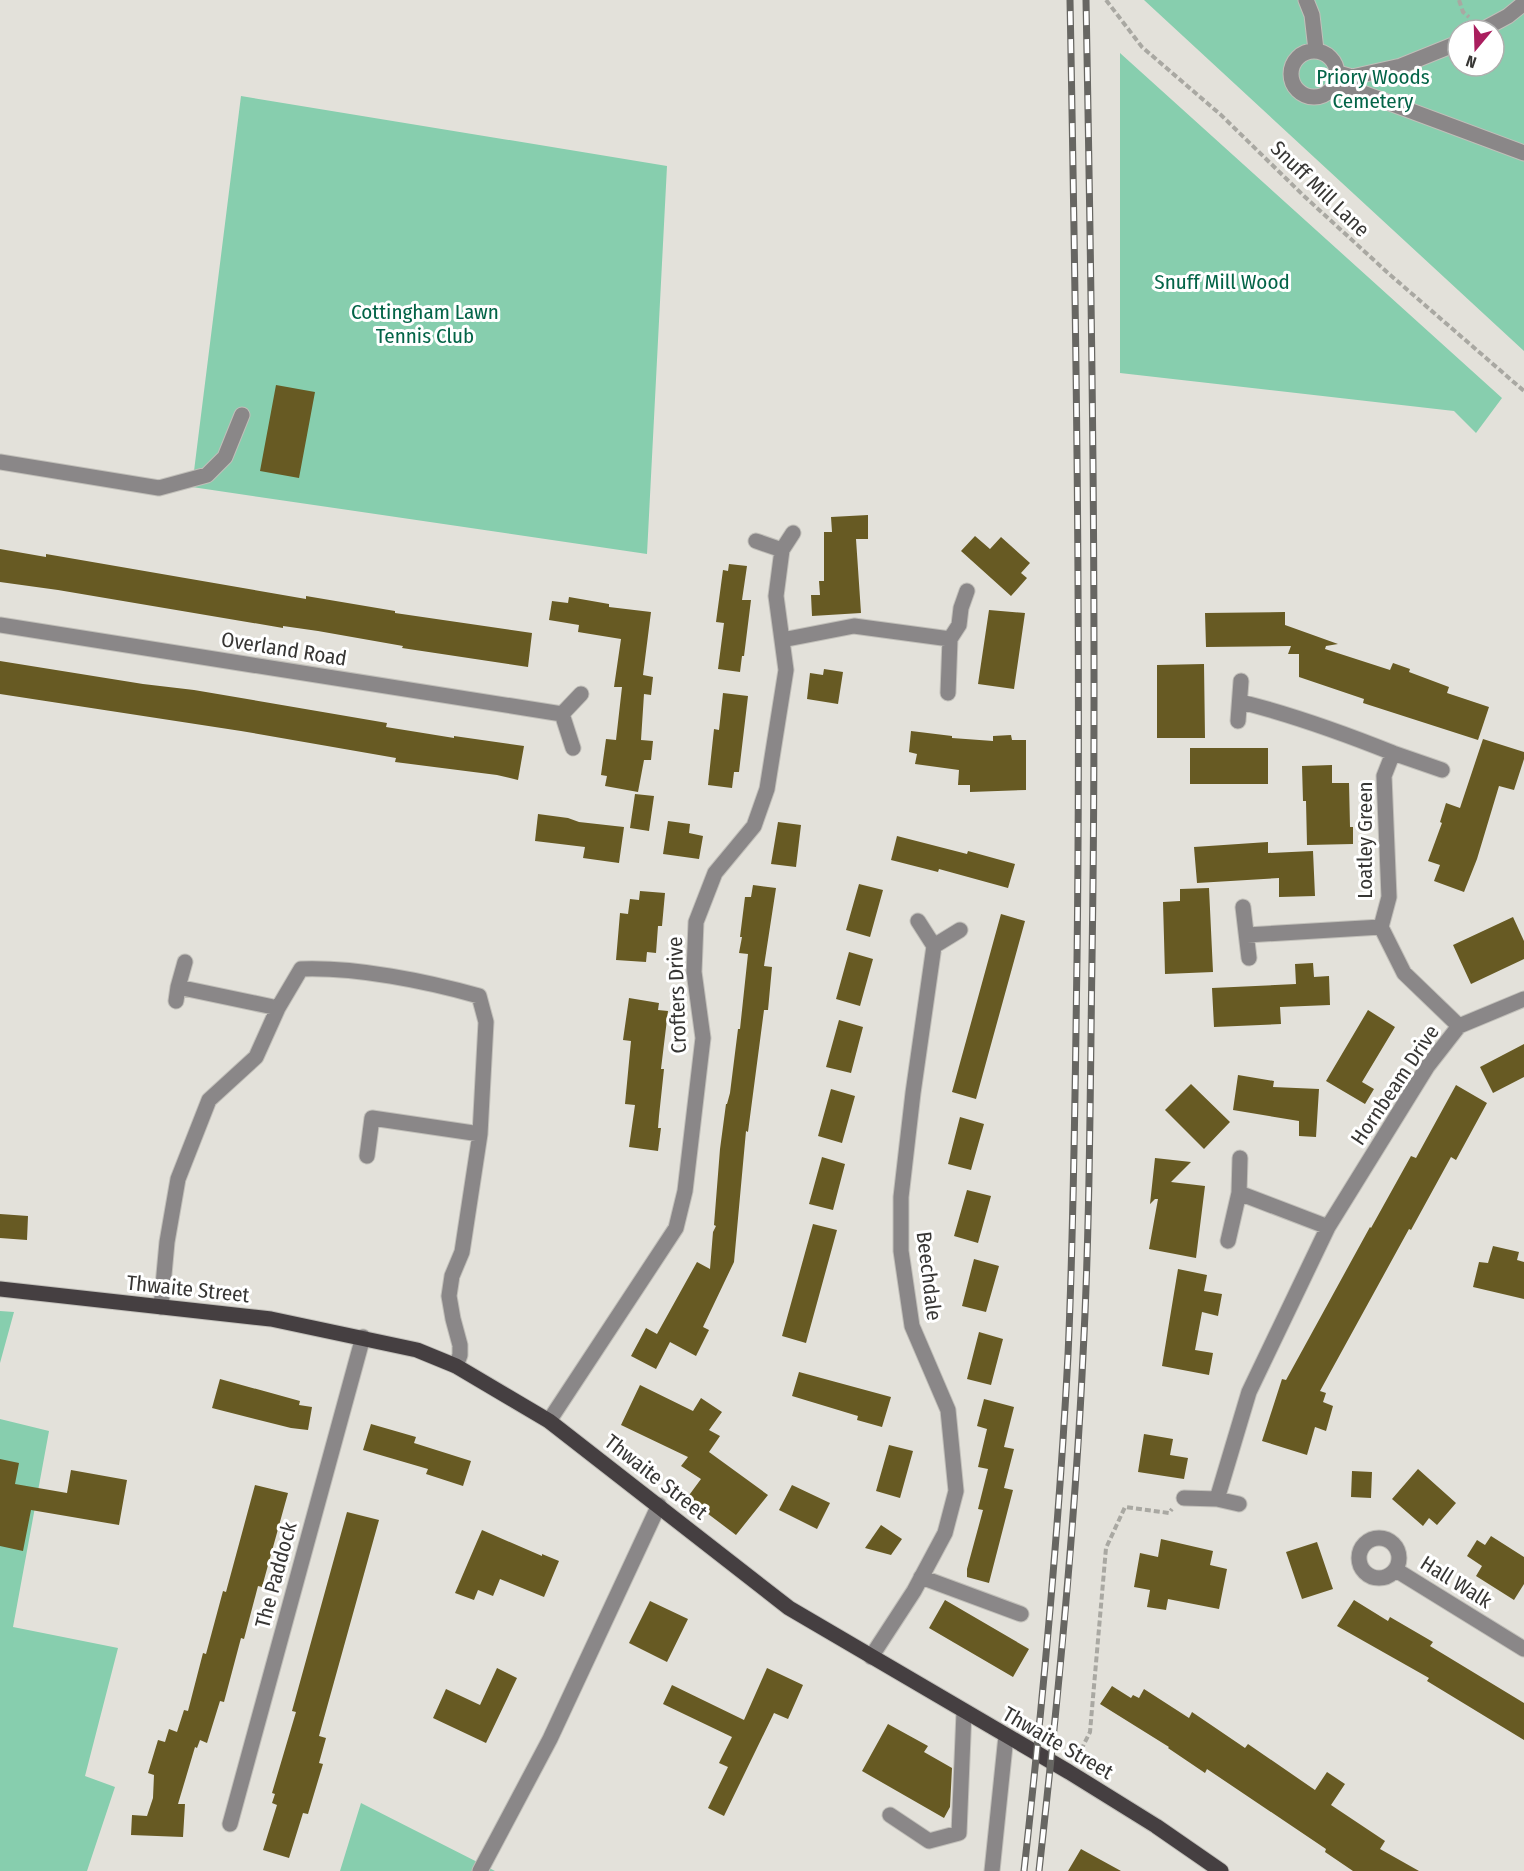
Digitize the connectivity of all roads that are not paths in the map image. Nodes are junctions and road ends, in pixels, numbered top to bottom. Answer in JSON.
{"nodes":[{"id":1,"x":1306,"y":0,"type":"edge"},
{"id":2,"x":1524,"y":3,"type":"edge"},
{"id":3,"x":1504,"y":18,"type":"edge"},
{"id":4,"x":1446,"y":48,"type":"edge"},
{"id":5,"x":1316,"y":50,"type":"junction"},
{"id":6,"x":1337,"y":78,"type":"junction"},
{"id":7,"x":1524,"y":153,"type":"edge"},
{"id":8,"x":242,"y":415,"type":"dead end"},
{"id":9,"x":0,"y":462,"type":"edge"},
{"id":10,"x":793,"y":533,"type":"dead end"},
{"id":11,"x":756,"y":541,"type":"dead end"},
{"id":12,"x":782,"y":550,"type":"junction"},
{"id":13,"x":967,"y":591,"type":"dead end"},
{"id":14,"x":0,"y":625,"type":"edge"},
{"id":15,"x":950,"y":639,"type":"junction"},
{"id":16,"x":782,"y":640,"type":"junction"},
{"id":17,"x":1241,"y":681,"type":"dead end"},
{"id":18,"x":948,"y":693,"type":"dead end"},
{"id":19,"x":581,"y":694,"type":"dead end"},
{"id":20,"x":1240,"y":702,"type":"junction"},
{"id":21,"x":562,"y":714,"type":"junction"},
{"id":22,"x":1238,"y":722,"type":"dead end"},
{"id":23,"x":573,"y":748,"type":"dead end"},
{"id":24,"x":1393,"y":753,"type":"junction"},
{"id":25,"x":1442,"y":770,"type":"dead end"},
{"id":26,"x":1243,"y":907,"type":"dead end"},
{"id":27,"x":918,"y":921,"type":"dead end"},
{"id":28,"x":1381,"y":927,"type":"junction"},
{"id":29,"x":960,"y":930,"type":"dead end"},
{"id":30,"x":1247,"y":934,"type":"junction"},
{"id":31,"x":934,"y":946,"type":"junction"},
{"id":32,"x":1249,"y":958,"type":"dead end"},
{"id":33,"x":185,"y":962,"type":"dead end"},
{"id":34,"x":1524,"y":999,"type":"edge"},
{"id":35,"x":279,"y":1008,"type":"junction"},
{"id":36,"x":1459,"y":1026,"type":"junction"},
{"id":37,"x":480,"y":1134,"type":"junction"},
{"id":38,"x":367,"y":1156,"type":"dead end"},
{"id":39,"x":1240,"y":1158,"type":"dead end"},
{"id":40,"x":1239,"y":1193,"type":"junction"},
{"id":41,"x":1328,"y":1227,"type":"junction"},
{"id":42,"x":1228,"y":1241,"type":"dead end"},
{"id":43,"x":0,"y":1289,"type":"edge"},
{"id":44,"x":161,"y":1307,"type":"junction"},
{"id":45,"x":363,"y":1337,"type":"junction"},
{"id":46,"x":456,"y":1366,"type":"junction"},
{"id":47,"x":549,"y":1421,"type":"junction"},
{"id":48,"x":1184,"y":1498,"type":"road end"},
{"id":49,"x":1217,"y":1499,"type":"junction"},
{"id":50,"x":1239,"y":1504,"type":"dead end"},
{"id":51,"x":659,"y":1505,"type":"junction"},
{"id":52,"x":1396,"y":1569,"type":"dead end"},
{"id":53,"x":921,"y":1576,"type":"junction"},
{"id":54,"x":1021,"y":1614,"type":"dead end"},
{"id":55,"x":1524,"y":1649,"type":"edge"},
{"id":56,"x":871,"y":1658,"type":"junction"},
{"id":57,"x":964,"y":1712,"type":"junction"},
{"id":58,"x":1006,"y":1736,"type":"junction"},
{"id":59,"x":890,"y":1815,"type":"dead end"},
{"id":60,"x":230,"y":1824,"type":"dead end"},
{"id":61,"x":480,"y":1871,"type":"edge"},
{"id":62,"x":992,"y":1871,"type":"edge"},
{"id":63,"x":1221,"y":1871,"type":"edge"}],
"edges":[{"from":1,"to":5,"type":"street"},
{"from":2,"to":3,"type":"street"},
{"from":4,"to":6,"type":"street"},
{"from":5,"to":6,"type":"street"},
{"from":5,"to":6,"type":"street"},
{"from":6,"to":7,"type":"street"},
{"from":8,"to":9,"type":"street"},
{"from":10,"to":12,"type":"street","name":"Crofters Drive"},
{"from":11,"to":12,"type":"street"},
{"from":12,"to":16,"type":"street","name":"Crofters Drive"},
{"from":13,"to":15,"type":"street"},
{"from":14,"to":21,"type":"street","name":"Overland Road"},
{"from":15,"to":16,"type":"street"},
{"from":15,"to":18,"type":"street"},
{"from":16,"to":47,"type":"street","name":"Crofters Drive"},
{"from":17,"to":20,"type":"street"},
{"from":19,"to":21,"type":"street"},
{"from":20,"to":22,"type":"street"},
{"from":20,"to":24,"type":"street"},
{"from":21,"to":23,"type":"street"},
{"from":24,"to":25,"type":"street"},
{"from":24,"to":28,"type":"street","name":"Loatley Green"},
{"from":26,"to":30,"type":"street"},
{"from":27,"to":31,"type":"street"},
{"from":28,"to":30,"type":"street","name":"Loatley Green"},
{"from":28,"to":36,"type":"street","name":"Loatley Green"},
{"from":29,"to":31,"type":"street"},
{"from":30,"to":32,"type":"street"},
{"from":31,"to":53,"type":"street","name":"Beechdale"},
{"from":33,"to":35,"type":"street"},
{"from":34,"to":36,"type":"street","name":"Hornbeam Drive"},
{"from":35,"to":37,"type":"street"},
{"from":35,"to":44,"type":"street"},
{"from":36,"to":41,"type":"street","name":"Hornbeam Drive"},
{"from":37,"to":38,"type":"street"},
{"from":37,"to":46,"type":"street"},
{"from":39,"to":40,"type":"street"},
{"from":40,"to":41,"type":"street"},
{"from":40,"to":42,"type":"street"},
{"from":41,"to":49,"type":"street","name":"Hornbeam Drive"},
{"from":43,"to":44,"type":"main road","name":"Thwaite Street"},
{"from":44,"to":45,"type":"main road","name":"Thwaite Street"},
{"from":45,"to":46,"type":"main road","name":"Thwaite Street"},
{"from":45,"to":60,"type":"street","name":"The Paddock"},
{"from":46,"to":47,"type":"main road","name":"Thwaite Street"},
{"from":47,"to":51,"type":"main road","name":"Thwaite Street"},
{"from":48,"to":49,"type":"street"},
{"from":49,"to":50,"type":"street"},
{"from":51,"to":56,"type":"main road","name":"Thwaite Street"},
{"from":51,"to":61,"type":"street"},
{"from":52,"to":55,"type":"street","name":"Hall Walk"},
{"from":53,"to":54,"type":"street"},
{"from":53,"to":56,"type":"street","name":"Beechdale"},
{"from":56,"to":57,"type":"main road","name":"Thwaite Street"},
{"from":57,"to":58,"type":"main road","name":"Thwaite Street"},
{"from":57,"to":59,"type":"street"},
{"from":58,"to":62,"type":"street"},
{"from":58,"to":63,"type":"main road","name":"Thwaite Street"}]}
